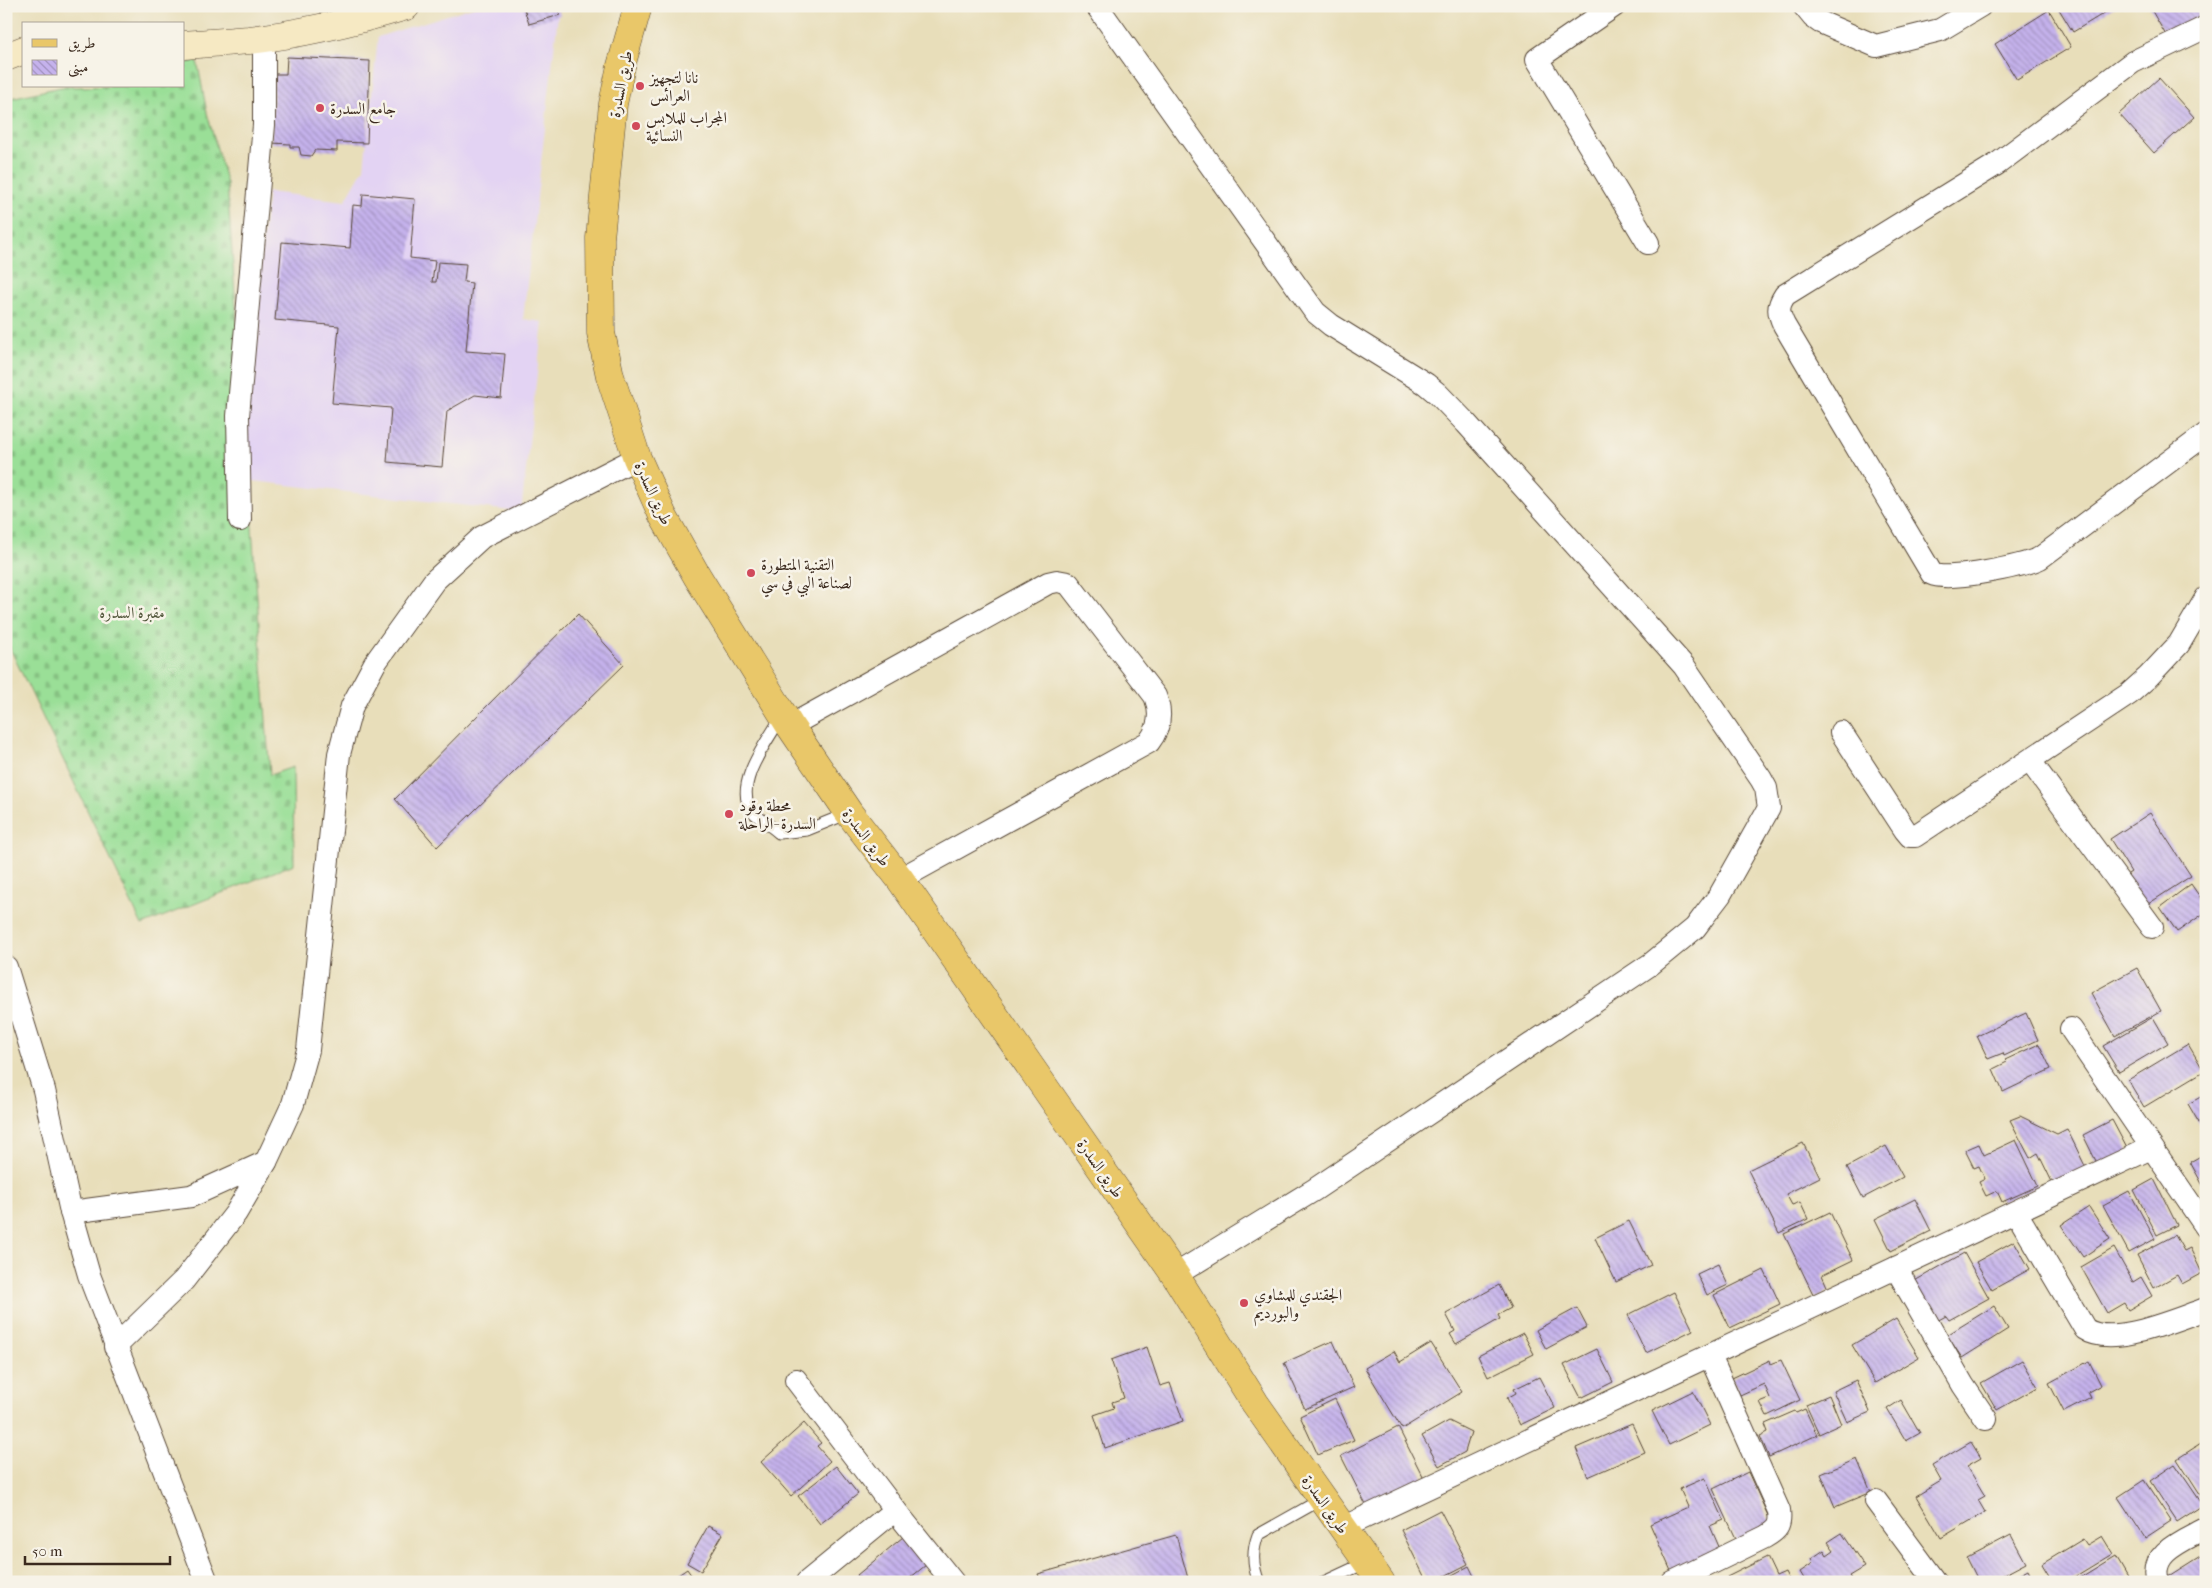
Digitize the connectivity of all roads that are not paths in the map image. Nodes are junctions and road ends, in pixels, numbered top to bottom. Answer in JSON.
{"nodes":[{"id":1,"x":406,"y":6,"type":"edge"},
{"id":2,"x":624,"y":6,"type":"edge"},
{"id":3,"x":638,"y":6,"type":"edge"},
{"id":4,"x":1097,"y":6,"type":"edge"},
{"id":5,"x":1614,"y":6,"type":"edge"},
{"id":6,"x":1804,"y":6,"type":"edge"},
{"id":7,"x":1980,"y":6,"type":"edge"},
{"id":8,"x":2206,"y":27,"type":"edge"},
{"id":9,"x":631,"y":33,"type":"junction"},
{"id":10,"x":264,"y":38,"type":"junction"},
{"id":11,"x":185,"y":45,"type":"edge"},
{"id":12,"x":22,"y":51,"type":"edge"},
{"id":13,"x":6,"y":57,"type":"edge"},
{"id":14,"x":1648,"y":243,"type":"dead end"},
{"id":15,"x":2206,"y":434,"type":"edge"},
{"id":16,"x":637,"y":458,"type":"junction"},
{"id":17,"x":240,"y":520,"type":"dead end"},
{"id":18,"x":2206,"y":598,"type":"edge"},
{"id":19,"x":787,"y":720,"type":"junction"},
{"id":20,"x":1841,"y":732,"type":"dead end"},
{"id":21,"x":2030,"y":761,"type":"junction"},
{"id":22,"x":849,"y":813,"type":"junction"},
{"id":23,"x":900,"y":879,"type":"junction"},
{"id":24,"x":2152,"y":926,"type":"dead end"},
{"id":25,"x":6,"y":967,"type":"edge"},
{"id":26,"x":2071,"y":1029,"type":"dead end"},
{"id":27,"x":2151,"y":1148,"type":"junction"},
{"id":28,"x":266,"y":1162,"type":"junction"},
{"id":29,"x":71,"y":1212,"type":"junction"},
{"id":30,"x":2016,"y":1212,"type":"junction"},
{"id":31,"x":2206,"y":1227,"type":"edge"},
{"id":32,"x":1896,"y":1268,"type":"junction"},
{"id":33,"x":1175,"y":1275,"type":"junction"},
{"id":34,"x":2206,"y":1309,"type":"edge"},
{"id":35,"x":115,"y":1347,"type":"junction"},
{"id":36,"x":1710,"y":1356,"type":"junction"},
{"id":37,"x":796,"y":1380,"type":"dead end"},
{"id":38,"x":1986,"y":1419,"type":"dead end"},
{"id":39,"x":1322,"y":1499,"type":"junction"},
{"id":40,"x":1876,"y":1501,"type":"dead end"},
{"id":41,"x":895,"y":1510,"type":"junction"},
{"id":42,"x":1342,"y":1528,"type":"junction"},
{"id":43,"x":2206,"y":1528,"type":"edge"},
{"id":44,"x":1374,"y":1572,"type":"edge"},
{"id":45,"x":948,"y":1580,"type":"edge"},
{"id":46,"x":207,"y":1582,"type":"edge"},
{"id":47,"x":807,"y":1582,"type":"edge"},
{"id":48,"x":1259,"y":1582,"type":"edge"},
{"id":49,"x":1324,"y":1582,"type":"edge"},
{"id":50,"x":1673,"y":1582,"type":"edge"},
{"id":51,"x":1936,"y":1582,"type":"edge"},
{"id":52,"x":2158,"y":1582,"type":"edge"}],
"edges":[{"from":1,"to":10,"type":"street"},
{"from":2,"to":9,"type":"street"},
{"from":3,"to":9,"type":"main road","name":"طريق السدرة"},
{"from":4,"to":33,"type":"street"},
{"from":5,"to":14,"type":"street"},
{"from":6,"to":7,"type":"street"},
{"from":8,"to":15,"type":"street"},
{"from":9,"to":16,"type":"main road","name":"طريق السدرة"},
{"from":10,"to":11,"type":"street"},
{"from":10,"to":17,"type":"street"},
{"from":12,"to":13,"type":"street"},
{"from":16,"to":19,"type":"main road","name":"طريق السدرة"},
{"from":16,"to":28,"type":"street"},
{"from":18,"to":21,"type":"street"},
{"from":19,"to":22,"type":"main road","name":"طريق السدرة"},
{"from":19,"to":22,"type":"lane"},
{"from":19,"to":23,"type":"street"},
{"from":20,"to":21,"type":"street"},
{"from":21,"to":24,"type":"street"},
{"from":22,"to":23,"type":"main road","name":"طريق السدرة"},
{"from":23,"to":33,"type":"main road","name":"طريق السدرة"},
{"from":25,"to":29,"type":"street"},
{"from":26,"to":27,"type":"street"},
{"from":27,"to":30,"type":"street"},
{"from":27,"to":31,"type":"street"},
{"from":28,"to":29,"type":"street"},
{"from":28,"to":35,"type":"street"},
{"from":29,"to":35,"type":"street"},
{"from":30,"to":32,"type":"street"},
{"from":30,"to":34,"type":"street"},
{"from":32,"to":36,"type":"street"},
{"from":32,"to":38,"type":"street"},
{"from":33,"to":39,"type":"main road","name":"طريق السدرة"},
{"from":35,"to":46,"type":"street"},
{"from":36,"to":42,"type":"street"},
{"from":36,"to":50,"type":"street"},
{"from":37,"to":41,"type":"street"},
{"from":39,"to":42,"type":"main road","name":"طريق السدرة"},
{"from":39,"to":48,"type":"lane"},
{"from":40,"to":51,"type":"street"},
{"from":41,"to":45,"type":"street"},
{"from":41,"to":47,"type":"street"},
{"from":42,"to":44,"type":"main road","name":"طريق السدرة"},
{"from":43,"to":52,"type":"street"},
{"from":44,"to":49,"type":"lane"}]}
